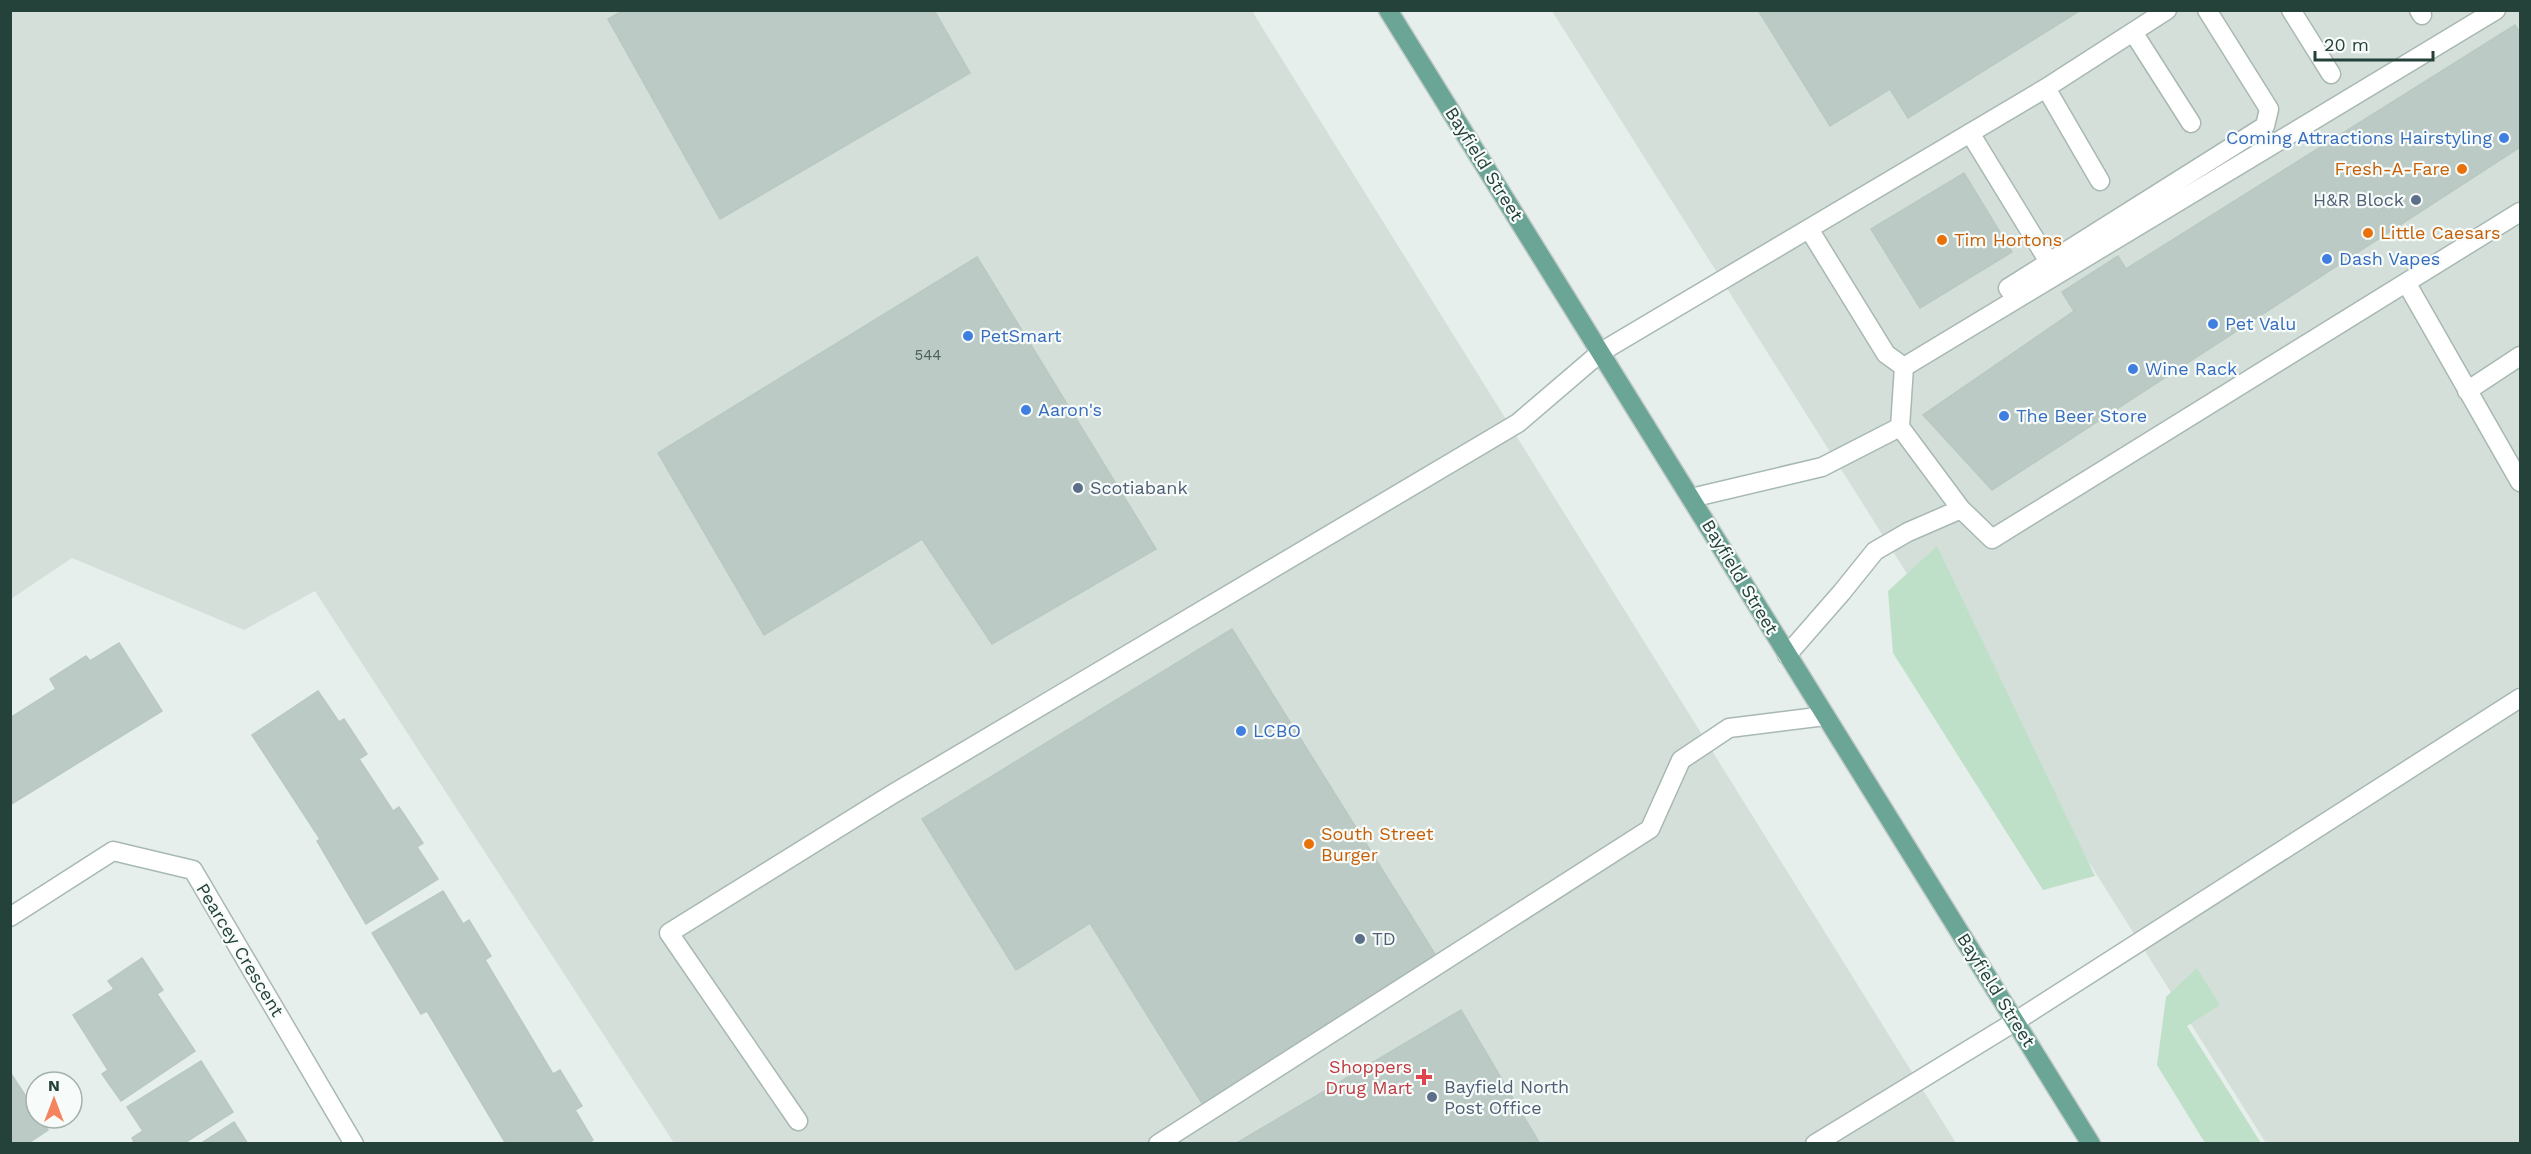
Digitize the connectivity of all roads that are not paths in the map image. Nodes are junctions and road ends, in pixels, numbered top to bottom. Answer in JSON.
{"nodes":[{"id":1,"x":1388,"y":10,"type":"edge"},
{"id":2,"x":2167,"y":10,"type":"edge"},
{"id":3,"x":2207,"y":10,"type":"edge"},
{"id":4,"x":2291,"y":10,"type":"edge"},
{"id":5,"x":2496,"y":10,"type":"edge"},
{"id":6,"x":2133,"y":32,"type":"junction"},
{"id":7,"x":2331,"y":74,"type":"dead end"},
{"id":8,"x":2046,"y":88,"type":"junction"},
{"id":9,"x":2191,"y":123,"type":"dead end"},
{"id":10,"x":1970,"y":133,"type":"junction"},
{"id":11,"x":2100,"y":181,"type":"dead end"},
{"id":12,"x":2520,"y":212,"type":"edge"},
{"id":13,"x":1809,"y":229,"type":"junction"},
{"id":14,"x":2049,"y":262,"type":"junction"},
{"id":15,"x":2406,"y":284,"type":"junction"},
{"id":16,"x":2016,"y":299,"type":"junction"},
{"id":17,"x":1600,"y":352,"type":"junction"},
{"id":18,"x":2520,"y":356,"type":"edge"},
{"id":19,"x":1904,"y":367,"type":"junction"},
{"id":20,"x":2467,"y":391,"type":"junction"},
{"id":21,"x":1900,"y":427,"type":"junction"},
{"id":22,"x":2520,"y":482,"type":"edge"},
{"id":23,"x":1691,"y":498,"type":"junction"},
{"id":24,"x":1961,"y":509,"type":"junction"},
{"id":25,"x":1787,"y":655,"type":"junction"},
{"id":26,"x":2520,"y":698,"type":"edge"},
{"id":27,"x":1825,"y":716,"type":"junction"},
{"id":28,"x":10,"y":917,"type":"edge"},
{"id":29,"x":2016,"y":1021,"type":"junction"},
{"id":30,"x":798,"y":1121,"type":"dead end"},
{"id":31,"x":354,"y":1143,"type":"edge"},
{"id":32,"x":1158,"y":1143,"type":"edge"},
{"id":33,"x":1815,"y":1143,"type":"edge"},
{"id":34,"x":2091,"y":1143,"type":"edge"}],
"edges":[{"from":1,"to":17,"type":"main road","name":"Bayfield Street"},
{"from":2,"to":6,"type":"street"},
{"from":3,"to":14,"type":"street"},
{"from":4,"to":7,"type":"street"},
{"from":5,"to":16,"type":"street"},
{"from":6,"to":8,"type":"street"},
{"from":6,"to":9,"type":"street"},
{"from":8,"to":10,"type":"street"},
{"from":8,"to":11,"type":"street"},
{"from":10,"to":13,"type":"street"},
{"from":10,"to":14,"type":"street"},
{"from":12,"to":15,"type":"street"},
{"from":13,"to":17,"type":"street"},
{"from":13,"to":19,"type":"street"},
{"from":14,"to":16,"type":"street"},
{"from":15,"to":20,"type":"street"},
{"from":15,"to":24,"type":"street"},
{"from":16,"to":19,"type":"street"},
{"from":17,"to":23,"type":"main road","name":"Bayfield Street"},
{"from":17,"to":30,"type":"street"},
{"from":18,"to":20,"type":"street"},
{"from":19,"to":21,"type":"street"},
{"from":20,"to":22,"type":"street"},
{"from":21,"to":23,"type":"street"},
{"from":21,"to":24,"type":"street"},
{"from":23,"to":25,"type":"main road","name":"Bayfield Street"},
{"from":24,"to":25,"type":"street"},
{"from":25,"to":27,"type":"main road","name":"Bayfield Street"},
{"from":26,"to":29,"type":"street"},
{"from":27,"to":29,"type":"main road","name":"Bayfield Street"},
{"from":27,"to":32,"type":"street"},
{"from":28,"to":31,"type":"street","name":"Pearcey Crescent"},
{"from":29,"to":33,"type":"street"},
{"from":29,"to":34,"type":"main road","name":"Bayfield Street"}]}
